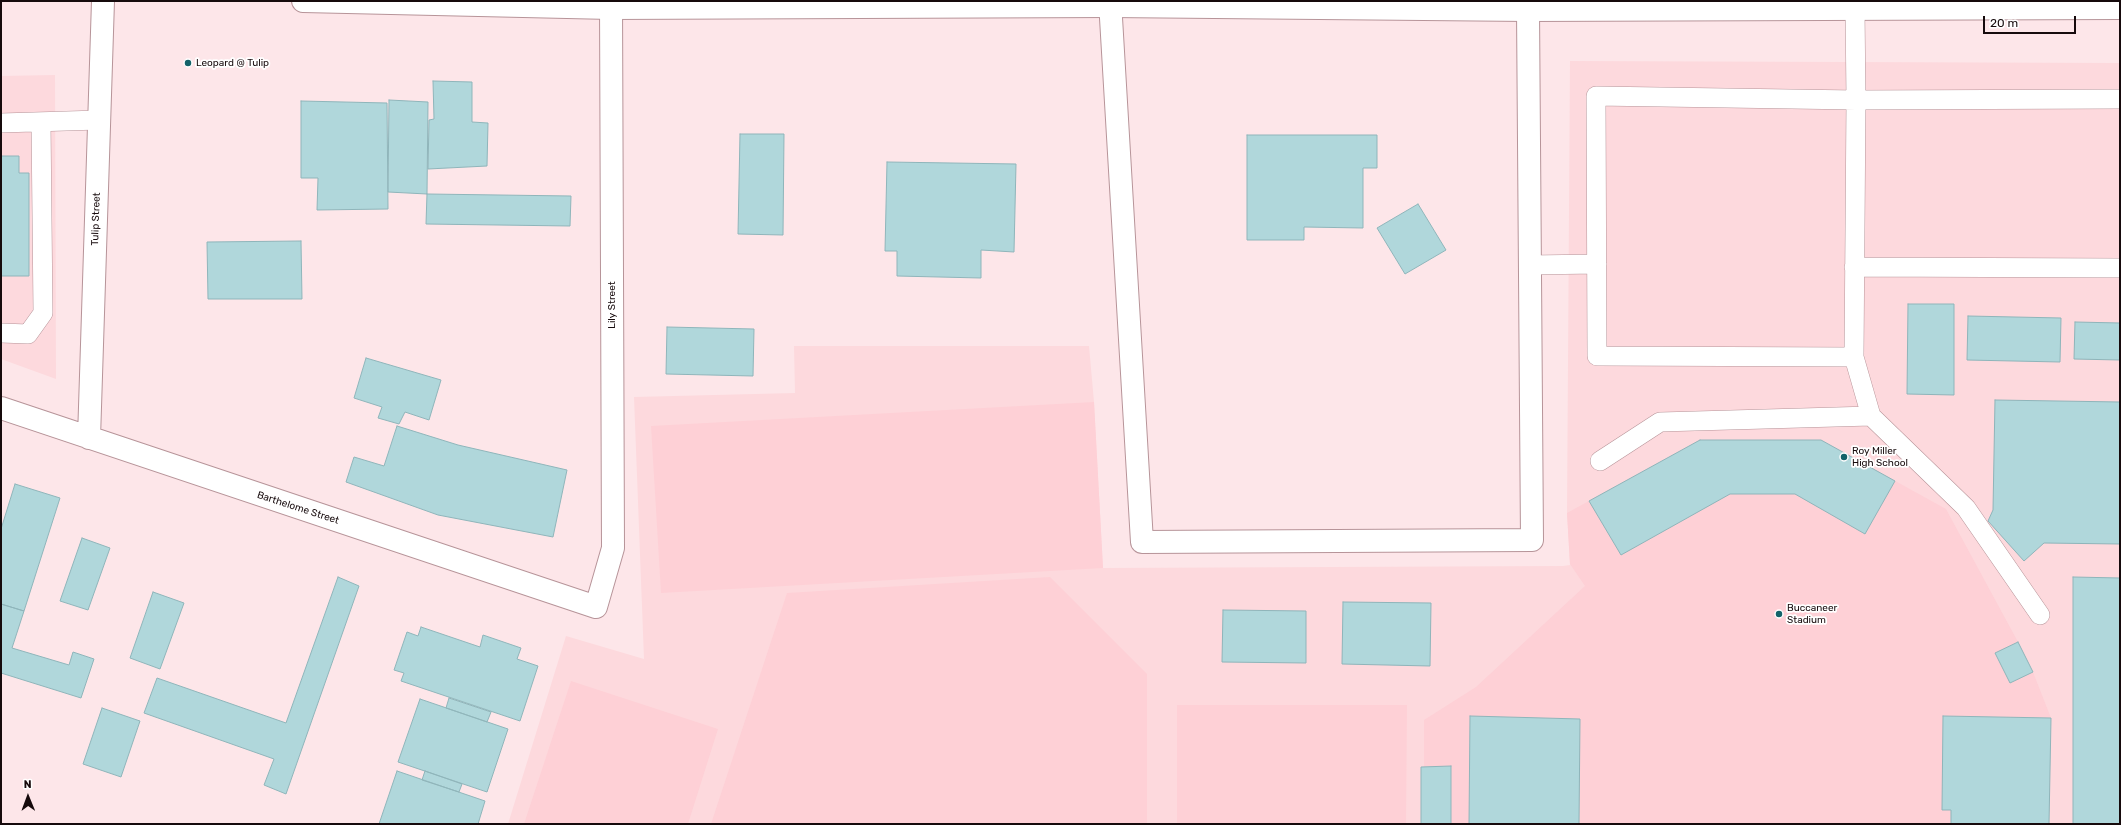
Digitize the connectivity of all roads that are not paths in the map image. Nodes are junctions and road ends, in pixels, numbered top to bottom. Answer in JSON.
{"nodes":[{"id":1,"x":103,"y":1,"type":"edge"},
{"id":2,"x":303,"y":1,"type":"edge"},
{"id":3,"x":611,"y":4,"type":"edge"},
{"id":4,"x":1110,"y":4,"type":"edge"},
{"id":5,"x":1259,"y":4,"type":"edge"},
{"id":6,"x":2045,"y":4,"type":"edge"},
{"id":7,"x":1438,"y":5,"type":"edge"},
{"id":8,"x":1528,"y":5,"type":"edge"},
{"id":9,"x":1624,"y":5,"type":"edge"},
{"id":10,"x":1855,"y":8,"type":"junction"},
{"id":11,"x":2120,"y":8,"type":"edge"},
{"id":12,"x":2120,"y":99,"type":"edge"},
{"id":13,"x":1856,"y":100,"type":"junction"},
{"id":14,"x":99,"y":120,"type":"junction"},
{"id":15,"x":41,"y":122,"type":"junction"},
{"id":16,"x":1,"y":123,"type":"edge"},
{"id":17,"x":1597,"y":264,"type":"junction"},
{"id":18,"x":1530,"y":265,"type":"junction"},
{"id":19,"x":1854,"y":267,"type":"junction"},
{"id":20,"x":2120,"y":268,"type":"edge"},
{"id":21,"x":1,"y":333,"type":"edge"},
{"id":22,"x":1854,"y":357,"type":"junction"},
{"id":23,"x":1,"y":408,"type":"edge"},
{"id":24,"x":1871,"y":416,"type":"junction"},
{"id":25,"x":89,"y":438,"type":"junction"},
{"id":26,"x":1600,"y":460,"type":"dead end"},
{"id":27,"x":596,"y":607,"type":"joint"},
{"id":28,"x":2040,"y":615,"type":"dead end"}],
"edges":[{"from":1,"to":14,"type":"street","name":"Tulip Street"},
{"from":2,"to":3,"type":"street"},
{"from":3,"to":4,"type":"street"},
{"from":3,"to":27,"type":"street","name":"Lily Street"},
{"from":4,"to":5,"type":"street"},
{"from":4,"to":18,"type":"street"},
{"from":5,"to":7,"type":"street"},
{"from":6,"to":10,"type":"street"},
{"from":6,"to":11,"type":"street"},
{"from":7,"to":8,"type":"street"},
{"from":8,"to":9,"type":"street"},
{"from":8,"to":18,"type":"street"},
{"from":9,"to":10,"type":"street"},
{"from":10,"to":13,"type":"lane"},
{"from":12,"to":13,"type":"lane"},
{"from":13,"to":17,"type":"lane"},
{"from":13,"to":19,"type":"lane"},
{"from":14,"to":15,"type":"lane"},
{"from":14,"to":25,"type":"street","name":"Tulip Street"},
{"from":15,"to":16,"type":"lane"},
{"from":15,"to":21,"type":"lane"},
{"from":17,"to":18,"type":"lane"},
{"from":17,"to":22,"type":"lane"},
{"from":19,"to":20,"type":"lane"},
{"from":19,"to":22,"type":"lane"},
{"from":22,"to":24,"type":"lane"},
{"from":23,"to":25,"type":"street","name":"Barthelome Street"},
{"from":24,"to":26,"type":"lane"},
{"from":24,"to":28,"type":"lane"},
{"from":25,"to":27,"type":"street","name":"Barthelome Street"}]}
